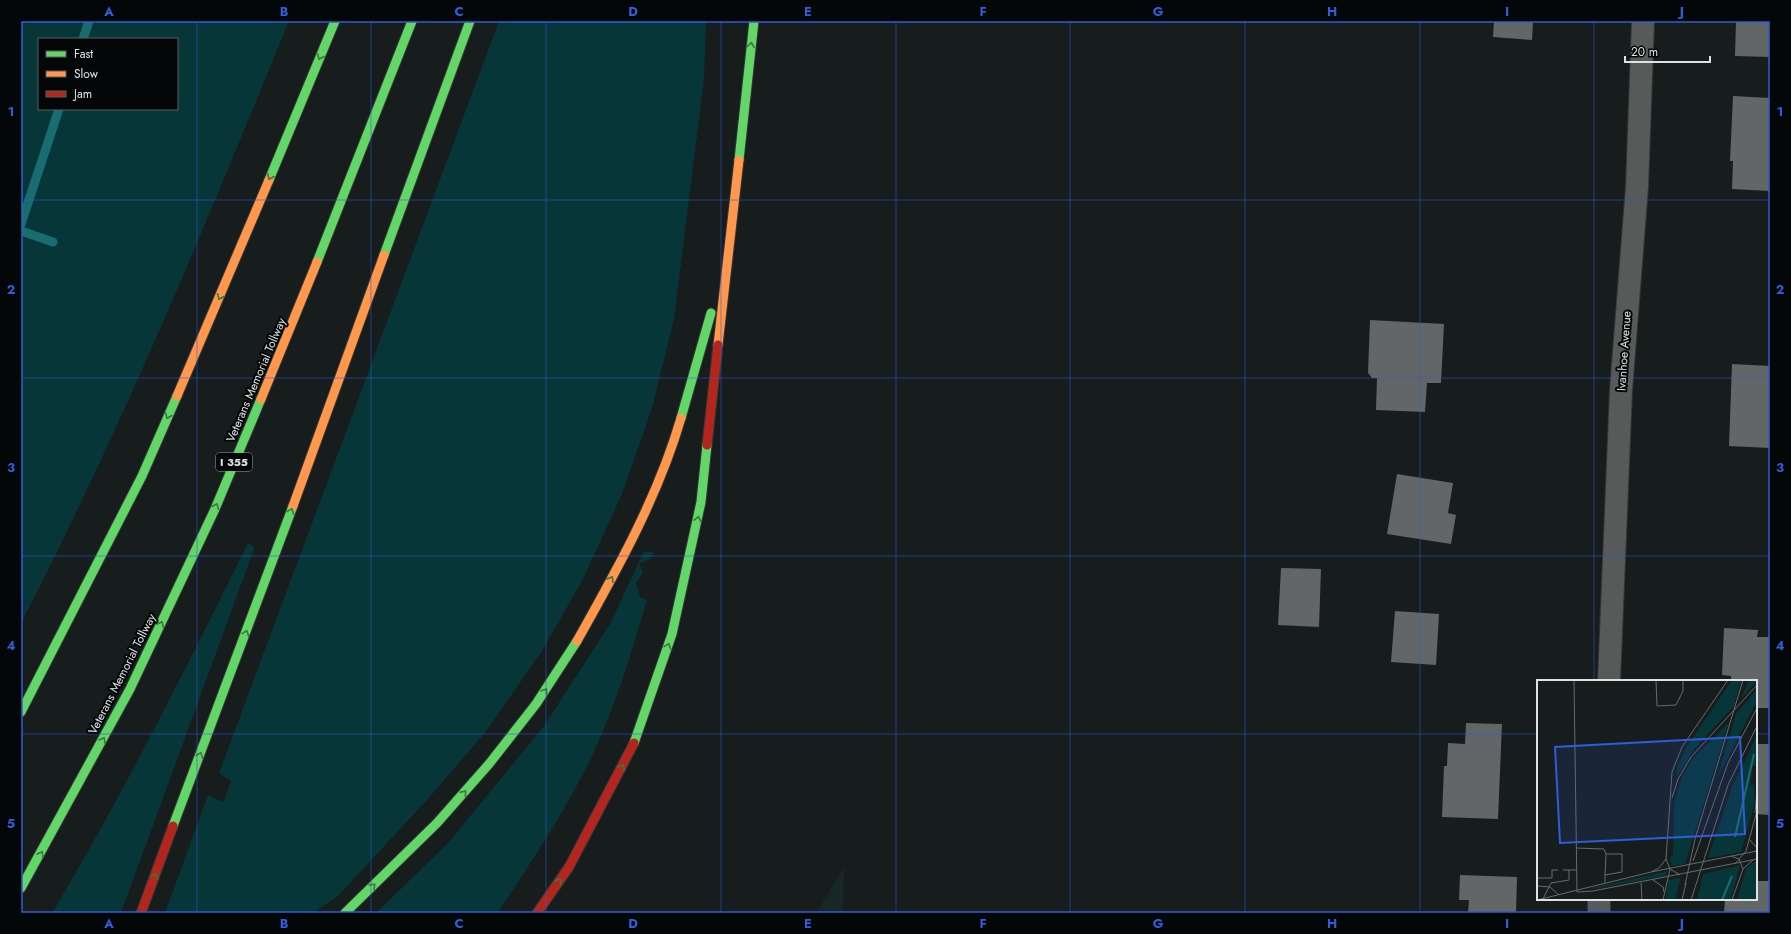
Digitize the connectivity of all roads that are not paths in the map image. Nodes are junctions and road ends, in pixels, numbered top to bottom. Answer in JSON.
{"nodes":[{"id":1,"x":335,"y":21,"type":"edge"},
{"id":2,"x":412,"y":21,"type":"edge"},
{"id":3,"x":470,"y":21,"type":"edge"},
{"id":4,"x":754,"y":21,"type":"edge"},
{"id":5,"x":1643,"y":21,"type":"edge"},
{"id":6,"x":728,"y":253,"type":"junction"},
{"id":7,"x":1608,"y":680,"type":"edge"},
{"id":8,"x":21,"y":712,"type":"edge"},
{"id":9,"x":21,"y":888,"type":"edge"},
{"id":10,"x":1599,"y":900,"type":"edge"},
{"id":11,"x":141,"y":913,"type":"edge"},
{"id":12,"x":345,"y":913,"type":"edge"},
{"id":13,"x":537,"y":913,"type":"edge"},
{"id":14,"x":1599,"y":913,"type":"edge"}],
"edges":[{"from":1,"to":8,"type":"highway","one_way":true},
{"from":9,"to":2,"type":"highway","name":"Veterans Memorial Tollway","number":"I 355","one_way":true},
{"from":11,"to":3,"type":"highway","one_way":true},
{"from":6,"to":4,"type":"highway","one_way":true},
{"from":5,"to":7,"type":"street","name":"Ivanhoe Avenue"},
{"from":12,"to":6,"type":"highway","one_way":true},
{"from":13,"to":6,"type":"highway","one_way":true},
{"from":10,"to":14,"type":"street"}]}
